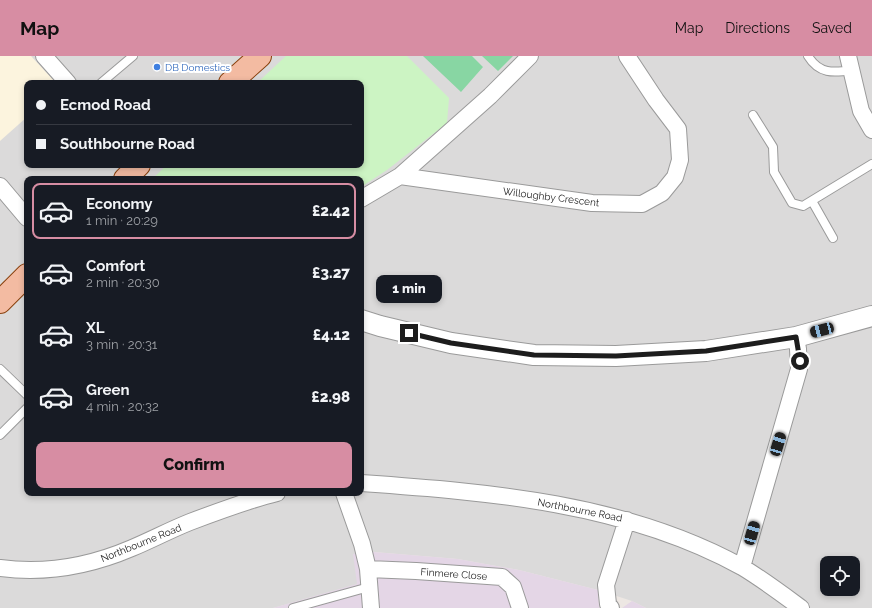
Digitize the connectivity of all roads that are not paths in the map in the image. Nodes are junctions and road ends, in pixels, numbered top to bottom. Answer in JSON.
{"nodes":[{"id":1,"x":44,"y":56,"type":"edge"},
{"id":2,"x":133,"y":56,"type":"edge"},
{"id":3,"x":260,"y":56,"type":"edge"},
{"id":4,"x":530,"y":56,"type":"edge"},
{"id":5,"x":627,"y":56,"type":"edge"},
{"id":6,"x":808,"y":56,"type":"edge"},
{"id":7,"x":850,"y":63,"type":"edge"},
{"id":8,"x":65,"y":80,"type":"edge"},
{"id":9,"x":105,"y":80,"type":"edge"},
{"id":10,"x":233,"y":80,"type":"edge"},
{"id":11,"x":753,"y":115,"type":"dead end"},
{"id":12,"x":872,"y":130,"type":"edge"},
{"id":13,"x":872,"y":164,"type":"edge"},
{"id":14,"x":136,"y":168,"type":"edge"},
{"id":15,"x":128,"y":176,"type":"edge"},
{"id":16,"x":400,"y":176,"type":"junction"},
{"id":17,"x":0,"y":186,"type":"edge"},
{"id":18,"x":364,"y":197,"type":"edge"},
{"id":19,"x":812,"y":201,"type":"junction"},
{"id":20,"x":24,"y":214,"type":"edge"},
{"id":21,"x":833,"y":238,"type":"dead end"},
{"id":22,"x":24,"y":278,"type":"edge"},
{"id":23,"x":0,"y":302,"type":"edge"},
{"id":24,"x":872,"y":316,"type":"edge"},
{"id":25,"x":364,"y":321,"type":"edge"},
{"id":26,"x":796,"y":337,"type":"junction"},
{"id":27,"x":0,"y":369,"type":"edge"},
{"id":28,"x":24,"y":392,"type":"edge"},
{"id":29,"x":24,"y":411,"type":"edge"},
{"id":30,"x":0,"y":435,"type":"edge"},
{"id":31,"x":364,"y":483,"type":"edge"},
{"id":32,"x":267,"y":496,"type":"edge"},
{"id":33,"x":345,"y":496,"type":"edge"},
{"id":34,"x":627,"y":520,"type":"junction"},
{"id":35,"x":742,"y":567,"type":"junction"},
{"id":36,"x":0,"y":568,"type":"edge"},
{"id":37,"x":368,"y":569,"type":"junction"},
{"id":38,"x":369,"y":587,"type":"junction"},
{"id":39,"x":293,"y":608,"type":"edge"},
{"id":40,"x":371,"y":608,"type":"edge"},
{"id":41,"x":520,"y":608,"type":"edge"},
{"id":42,"x":611,"y":608,"type":"edge"},
{"id":43,"x":801,"y":608,"type":"edge"}],
"edges":[{"from":1,"to":8,"type":"street"},
{"from":2,"to":9,"type":"lane"},
{"from":3,"to":10,"type":"main road"},
{"from":4,"to":16,"type":"street"},
{"from":5,"to":16,"type":"street","name":"Willoughby Crescent"},
{"from":6,"to":7,"type":"lane"},
{"from":7,"to":12,"type":"street"},
{"from":11,"to":19,"type":"lane"},
{"from":13,"to":19,"type":"lane"},
{"from":14,"to":15,"type":"main road"},
{"from":16,"to":18,"type":"street"},
{"from":17,"to":20,"type":"street"},
{"from":19,"to":21,"type":"lane"},
{"from":22,"to":23,"type":"main road"},
{"from":24,"to":26,"type":"street"},
{"from":25,"to":26,"type":"street"},
{"from":26,"to":35,"type":"street"},
{"from":27,"to":28,"type":"lane"},
{"from":29,"to":30,"type":"lane"},
{"from":31,"to":34,"type":"street","name":"Northbourne Road"},
{"from":32,"to":36,"type":"street","name":"Northbourne Road"},
{"from":33,"to":37,"type":"street"},
{"from":34,"to":35,"type":"street","name":"Northbourne Road"},
{"from":34,"to":42,"type":"street"},
{"from":35,"to":43,"type":"street","name":"Northbourne Road"},
{"from":37,"to":38,"type":"street"},
{"from":37,"to":41,"type":"street","name":"Finmere Close"},
{"from":38,"to":39,"type":"lane"},
{"from":38,"to":40,"type":"street"}]}
